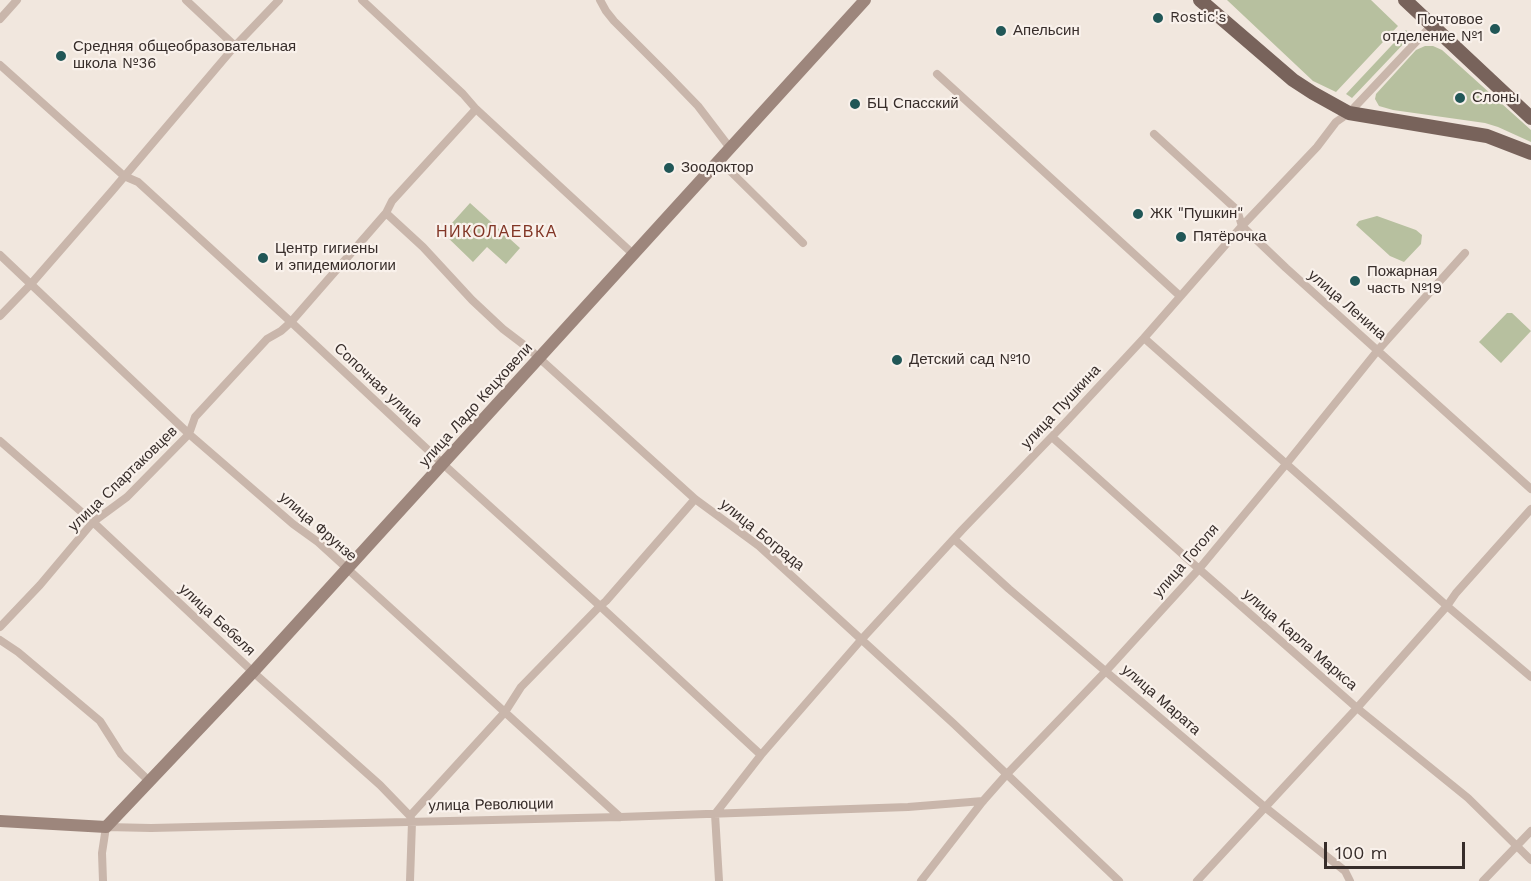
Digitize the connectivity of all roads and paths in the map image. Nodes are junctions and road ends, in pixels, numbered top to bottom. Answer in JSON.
{"nodes":[{"id":1,"x":17,"y":0,"type":"edge"},
{"id":2,"x":186,"y":0,"type":"edge"},
{"id":3,"x":279,"y":0,"type":"edge"},
{"id":4,"x":362,"y":0,"type":"edge"},
{"id":5,"x":600,"y":0,"type":"edge"},
{"id":6,"x":865,"y":0,"type":"edge"},
{"id":7,"x":1200,"y":0,"type":"edge"},
{"id":8,"x":1405,"y":0,"type":"edge"},
{"id":9,"x":0,"y":19,"type":"edge"},
{"id":10,"x":1432,"y":25,"type":"junction"},
{"id":11,"x":235,"y":46,"type":"junction"},
{"id":12,"x":0,"y":64,"type":"edge"},
{"id":13,"x":937,"y":74,"type":"dead end"},
{"id":14,"x":476,"y":109,"type":"junction"},
{"id":15,"x":1349,"y":113,"type":"junction"},
{"id":16,"x":1531,"y":118,"type":"edge"},
{"id":17,"x":1154,"y":134,"type":"dead end"},
{"id":18,"x":730,"y":148,"type":"junction"},
{"id":19,"x":1531,"y":153,"type":"edge"},
{"id":20,"x":719,"y":160,"type":"junction"},
{"id":21,"x":124,"y":176,"type":"junction"},
{"id":22,"x":386,"y":213,"type":"junction"},
{"id":23,"x":1242,"y":226,"type":"junction"},
{"id":24,"x":803,"y":243,"type":"dead end"},
{"id":25,"x":1465,"y":253,"type":"dead end"},
{"id":26,"x":633,"y":254,"type":"junction"},
{"id":27,"x":0,"y":255,"type":"edge"},
{"id":28,"x":31,"y":284,"type":"junction"},
{"id":29,"x":1180,"y":296,"type":"junction"},
{"id":30,"x":0,"y":316,"type":"edge"},
{"id":31,"x":291,"y":322,"type":"junction"},
{"id":32,"x":1144,"y":338,"type":"junction"},
{"id":33,"x":1378,"y":350,"type":"junction"},
{"id":34,"x":539,"y":358,"type":"junction"},
{"id":35,"x":189,"y":434,"type":"junction"},
{"id":36,"x":1052,"y":437,"type":"junction"},
{"id":37,"x":0,"y":441,"type":"edge"},
{"id":38,"x":1287,"y":463,"type":"junction"},
{"id":39,"x":442,"y":464,"type":"junction"},
{"id":40,"x":1531,"y":489,"type":"edge"},
{"id":41,"x":695,"y":499,"type":"junction"},
{"id":42,"x":1531,"y":509,"type":"edge"},
{"id":43,"x":93,"y":522,"type":"junction"},
{"id":44,"x":954,"y":539,"type":"junction"},
{"id":45,"x":347,"y":569,"type":"junction"},
{"id":46,"x":1199,"y":569,"type":"junction"},
{"id":47,"x":600,"y":606,"type":"junction"},
{"id":48,"x":1447,"y":606,"type":"junction"},
{"id":49,"x":0,"y":627,"type":"edge"},
{"id":50,"x":0,"y":640,"type":"edge"},
{"id":51,"x":861,"y":640,"type":"junction"},
{"id":52,"x":1106,"y":671,"type":"junction"},
{"id":53,"x":253,"y":672,"type":"junction"},
{"id":54,"x":1531,"y":677,"type":"edge"},
{"id":55,"x":1358,"y":708,"type":"junction"},
{"id":56,"x":505,"y":712,"type":"junction"},
{"id":57,"x":761,"y":755,"type":"junction"},
{"id":58,"x":1005,"y":774,"type":"junction"},
{"id":59,"x":150,"y":782,"type":"junction"},
{"id":60,"x":983,"y":801,"type":"junction"},
{"id":61,"x":1266,"y":808,"type":"junction"},
{"id":62,"x":715,"y":814,"type":"junction"},
{"id":63,"x":620,"y":817,"type":"junction"},
{"id":64,"x":411,"y":819,"type":"junction"},
{"id":65,"x":2,"y":820,"type":"edge"},
{"id":66,"x":106,"y":827,"type":"junction"},
{"id":67,"x":1531,"y":831,"type":"edge"},
{"id":68,"x":1516,"y":848,"type":"junction"},
{"id":69,"x":1531,"y":861,"type":"edge"},
{"id":70,"x":103,"y":881,"type":"edge"},
{"id":71,"x":410,"y":881,"type":"edge"},
{"id":72,"x":719,"y":881,"type":"edge"},
{"id":73,"x":921,"y":881,"type":"edge"},
{"id":74,"x":1119,"y":881,"type":"edge"},
{"id":75,"x":1197,"y":881,"type":"edge"},
{"id":76,"x":1350,"y":881,"type":"edge"},
{"id":77,"x":1484,"y":881,"type":"edge"}],
"edges":[{"from":1,"to":9,"type":"street"},
{"from":2,"to":11,"type":"street"},
{"from":3,"to":11,"type":"street"},
{"from":4,"to":14,"type":"street"},
{"from":5,"to":18,"type":"street"},
{"from":6,"to":18,"type":"main road","name":"улица Ладо Кецховели"},
{"from":7,"to":15,"type":"main road"},
{"from":8,"to":10,"type":"main road"},
{"from":10,"to":15,"type":"street","name":"улица Пушкина"},
{"from":10,"to":16,"type":"main road"},
{"from":11,"to":21,"type":"street"},
{"from":12,"to":21,"type":"street","name":"Сопочная улица"},
{"from":13,"to":29,"type":"street"},
{"from":14,"to":22,"type":"street","name":"улица Спартаковцев"},
{"from":14,"to":26,"type":"street"},
{"from":15,"to":19,"type":"main road"},
{"from":15,"to":23,"type":"street","name":"улица Пушкина"},
{"from":17,"to":23,"type":"street","name":"улица Ленина"},
{"from":18,"to":20,"type":"main road","name":"улица Ладо Кецховели"},
{"from":20,"to":24,"type":"street"},
{"from":20,"to":26,"type":"main road","name":"улица Ладо Кецховели"},
{"from":21,"to":28,"type":"street"},
{"from":21,"to":31,"type":"street","name":"Сопочная улица"},
{"from":22,"to":31,"type":"street","name":"улица Спартаковцев"},
{"from":22,"to":34,"type":"street","name":"улица Бограда"},
{"from":23,"to":29,"type":"street","name":"улица Пушкина"},
{"from":23,"to":33,"type":"street","name":"улица Ленина"},
{"from":25,"to":33,"type":"street","name":"улица Гоголя"},
{"from":26,"to":34,"type":"main road","name":"улица Ладо Кецховели"},
{"from":27,"to":28,"type":"street","name":"улица Фрунзе"},
{"from":28,"to":30,"type":"street"},
{"from":28,"to":35,"type":"street","name":"улица Фрунзе"},
{"from":29,"to":32,"type":"street","name":"улица Пушкина"},
{"from":31,"to":35,"type":"street","name":"улица Спартаковцев"},
{"from":31,"to":39,"type":"street","name":"Сопочная улица"},
{"from":32,"to":36,"type":"street","name":"улица Пушкина"},
{"from":32,"to":38,"type":"street"},
{"from":33,"to":38,"type":"street","name":"улица Гоголя"},
{"from":33,"to":40,"type":"street","name":"улица Ленина"},
{"from":34,"to":39,"type":"main road","name":"улица Ладо Кецховели"},
{"from":34,"to":41,"type":"street","name":"улица Бограда"},
{"from":35,"to":43,"type":"street","name":"улица Спартаковцев"},
{"from":35,"to":45,"type":"street","name":"улица Фрунзе"},
{"from":36,"to":44,"type":"street","name":"улица Пушкина"},
{"from":36,"to":46,"type":"street","name":"улица Карла Маркса"},
{"from":37,"to":43,"type":"street","name":"улица Бебеля"},
{"from":38,"to":46,"type":"street","name":"улица Гоголя"},
{"from":38,"to":48,"type":"street"},
{"from":39,"to":45,"type":"main road","name":"улица Ладо Кецховели"},
{"from":39,"to":47,"type":"street","name":"Сопочная улица"},
{"from":41,"to":47,"type":"street"},
{"from":41,"to":51,"type":"street","name":"улица Бограда"},
{"from":42,"to":48,"type":"street"},
{"from":43,"to":49,"type":"street","name":"улица Спартаковцев"},
{"from":43,"to":53,"type":"street","name":"улица Бебеля"},
{"from":44,"to":51,"type":"street","name":"улица Пушкина"},
{"from":44,"to":52,"type":"street","name":"улица Марата"},
{"from":45,"to":53,"type":"main road","name":"улица Ладо Кецховели"},
{"from":45,"to":56,"type":"street","name":"улица Фрунзе"},
{"from":46,"to":52,"type":"street","name":"улица Гоголя"},
{"from":46,"to":55,"type":"street","name":"улица Карла Маркса"},
{"from":47,"to":56,"type":"street"},
{"from":47,"to":57,"type":"street","name":"Сопочная улица"},
{"from":48,"to":54,"type":"street"},
{"from":48,"to":55,"type":"street"},
{"from":50,"to":59,"type":"street"},
{"from":51,"to":57,"type":"street","name":"улица Пушкина"},
{"from":51,"to":58,"type":"street","name":"улица Бограда"},
{"from":52,"to":58,"type":"street","name":"улица Гоголя"},
{"from":52,"to":61,"type":"street","name":"улица Марата"},
{"from":53,"to":59,"type":"main road","name":"улица Ладо Кецховели"},
{"from":53,"to":64,"type":"street","name":"улица Бебеля"},
{"from":55,"to":61,"type":"street"},
{"from":55,"to":68,"type":"street","name":"улица Карла Маркса"},
{"from":56,"to":63,"type":"street","name":"улица Фрунзе"},
{"from":56,"to":64,"type":"street"},
{"from":57,"to":62,"type":"street","name":"улица Пушкина"},
{"from":58,"to":60,"type":"street","name":"улица Гоголя"},
{"from":58,"to":74,"type":"street","name":"улица Бограда"},
{"from":59,"to":66,"type":"main road","name":"улица Ладо Кецховели"},
{"from":60,"to":62,"type":"street","name":"улица Революции"},
{"from":60,"to":73,"type":"street","name":"улица Гоголя"},
{"from":61,"to":75,"type":"street"},
{"from":61,"to":76,"type":"street","name":"улица Марата"},
{"from":62,"to":63,"type":"street","name":"улица Революции"},
{"from":62,"to":72,"type":"street"},
{"from":63,"to":64,"type":"street","name":"улица Революции"},
{"from":64,"to":66,"type":"street","name":"улица Революции"},
{"from":64,"to":71,"type":"street"},
{"from":65,"to":66,"type":"main road","name":"улица Революции"},
{"from":66,"to":70,"type":"street"},
{"from":67,"to":68,"type":"street"},
{"from":68,"to":69,"type":"street","name":"улица Карла Маркса"},
{"from":68,"to":77,"type":"street"}]}
